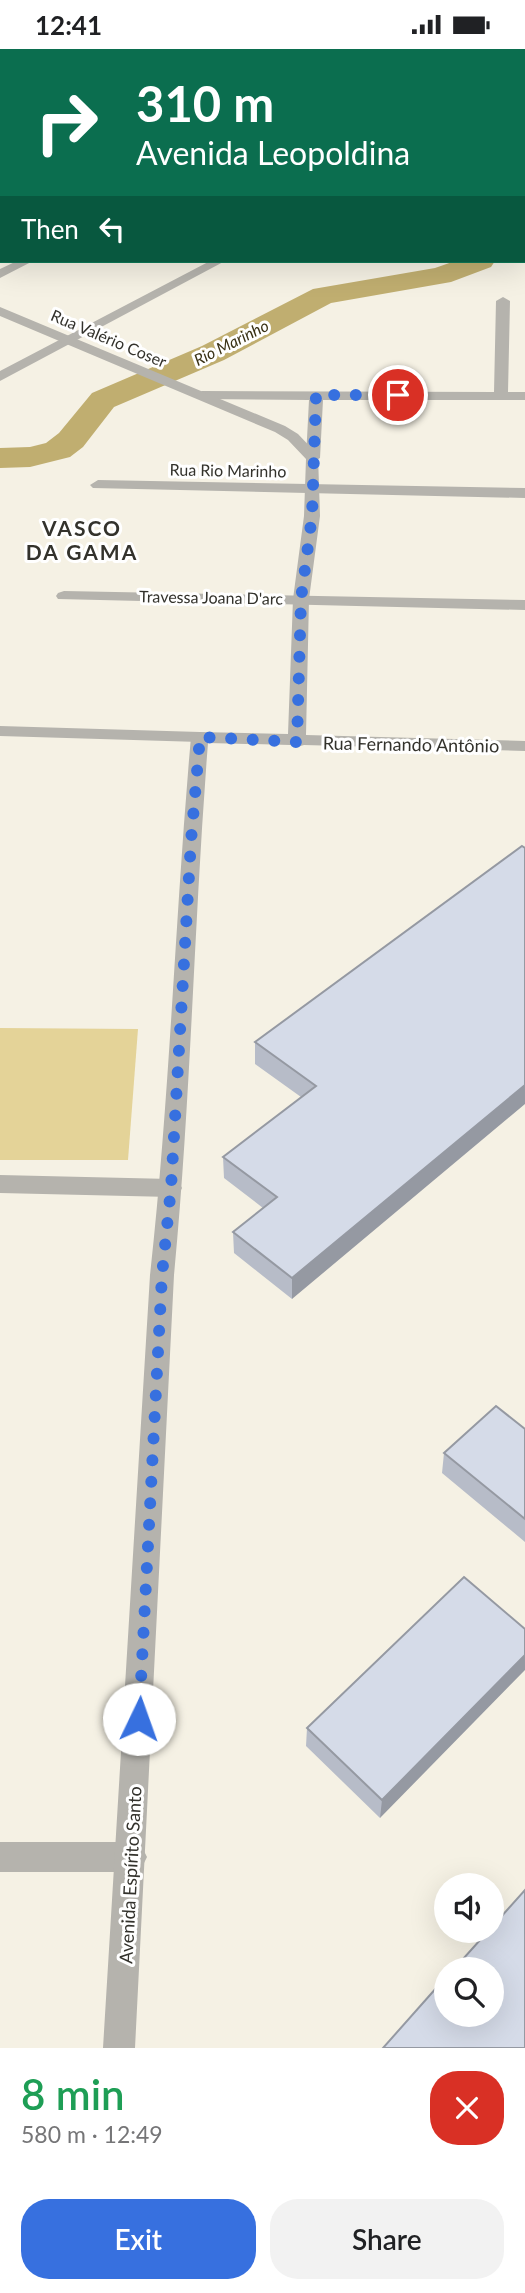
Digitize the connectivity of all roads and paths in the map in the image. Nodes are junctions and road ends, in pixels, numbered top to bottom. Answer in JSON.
{"nodes":[{"id":1,"x":23,"y":263,"type":"edge"},
{"id":2,"x":215,"y":263,"type":"edge"},
{"id":3,"x":0,"y":274,"type":"edge"},
{"id":4,"x":503,"y":301,"type":"dead end"},
{"id":5,"x":0,"y":311,"type":"edge"},
{"id":6,"x":68,"y":339,"type":"junction"},
{"id":7,"x":0,"y":377,"type":"edge"},
{"id":8,"x":202,"y":395,"type":"junction"},
{"id":9,"x":316,"y":395,"type":"junction"},
{"id":10,"x":501,"y":395,"type":"junction"},
{"id":11,"x":525,"y":396,"type":"edge"},
{"id":12,"x":313,"y":458,"type":"junction"},
{"id":13,"x":98,"y":485,"type":"dead end"},
{"id":14,"x":312,"y":488,"type":"junction"},
{"id":15,"x":525,"y":493,"type":"edge"},
{"id":16,"x":64,"y":596,"type":"dead end"},
{"id":17,"x":301,"y":599,"type":"junction"},
{"id":18,"x":525,"y":605,"type":"edge"},
{"id":19,"x":0,"y":731,"type":"edge"},
{"id":20,"x":200,"y":737,"type":"junction"},
{"id":21,"x":297,"y":742,"type":"junction"},
{"id":22,"x":525,"y":745,"type":"edge"},
{"id":23,"x":0,"y":1184,"type":"edge"},
{"id":24,"x":171,"y":1188,"type":"junction"},
{"id":25,"x":0,"y":1857,"type":"edge"},
{"id":26,"x":132,"y":1857,"type":"junction"},
{"id":27,"x":120,"y":2048,"type":"edge"}],
"edges":[{"from":1,"to":3,"type":"street"},
{"from":2,"to":6,"type":"street"},
{"from":4,"to":10,"type":"street"},
{"from":5,"to":6,"type":"street","name":"Rua Valério Coser"},
{"from":6,"to":7,"type":"street"},
{"from":6,"to":8,"type":"street","name":"Rua Valério Coser"},
{"from":8,"to":9,"type":"street"},
{"from":8,"to":12,"type":"street","name":"Rua Valério Coser"},
{"from":9,"to":10,"type":"street"},
{"from":9,"to":12,"type":"street"},
{"from":10,"to":11,"type":"street"},
{"from":12,"to":14,"type":"street"},
{"from":13,"to":14,"type":"street","name":"Rua Rio Marinho"},
{"from":14,"to":15,"type":"street","name":"Rua Rio Marinho"},
{"from":14,"to":17,"type":"street"},
{"from":16,"to":17,"type":"street","name":"Travessa Joana D'arc"},
{"from":17,"to":18,"type":"street","name":"Travessa Joana D'arc"},
{"from":17,"to":21,"type":"street"},
{"from":19,"to":20,"type":"street","name":"Rua Fernando Antônio"},
{"from":20,"to":21,"type":"street","name":"Rua Fernando Antônio"},
{"from":20,"to":24,"type":"street","name":"Avenida Espírito Santo"},
{"from":21,"to":22,"type":"street","name":"Rua Fernando Antônio"},
{"from":23,"to":24,"type":"street"},
{"from":24,"to":26,"type":"street","name":"Avenida Espírito Santo"},
{"from":25,"to":26,"type":"street"},
{"from":26,"to":27,"type":"street","name":"Avenida Espírito Santo"}]}
